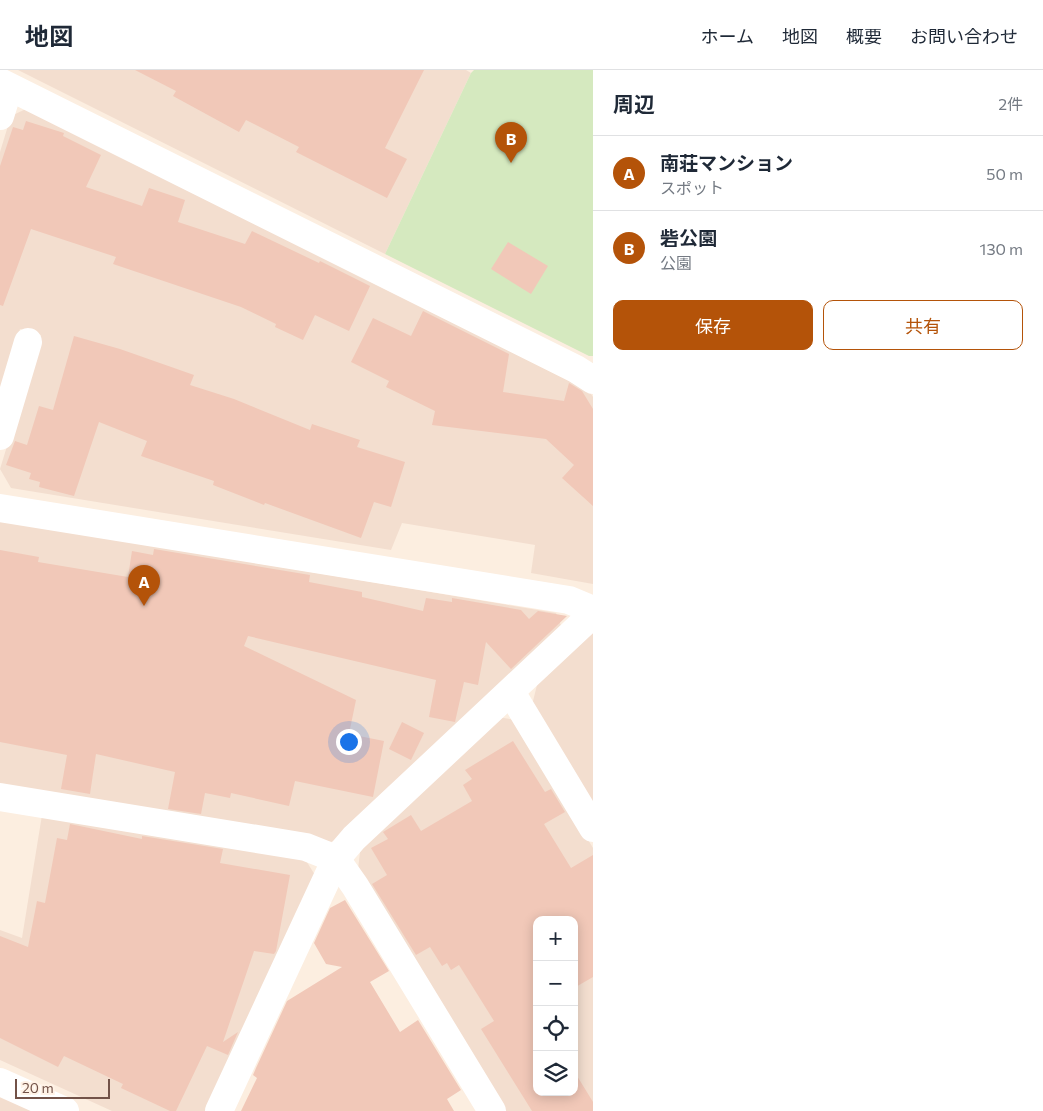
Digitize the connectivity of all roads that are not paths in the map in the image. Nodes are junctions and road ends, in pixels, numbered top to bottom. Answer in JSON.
{"nodes":[{"id":1,"x":4,"y":84,"type":"edge"},
{"id":2,"x":0,"y":116,"type":"edge"},
{"id":3,"x":28,"y":342,"type":"dead end"},
{"id":4,"x":593,"y":380,"type":"edge"},
{"id":5,"x":0,"y":436,"type":"edge"},
{"id":6,"x":0,"y":508,"type":"edge"},
{"id":7,"x":593,"y":612,"type":"edge"},
{"id":8,"x":511,"y":692,"type":"junction"},
{"id":9,"x":0,"y":797,"type":"edge"},
{"id":10,"x":593,"y":828,"type":"edge"},
{"id":11,"x":336,"y":859,"type":"junction"},
{"id":12,"x":0,"y":1082,"type":"edge"},
{"id":13,"x":65,"y":1111,"type":"edge"},
{"id":14,"x":219,"y":1111,"type":"edge"},
{"id":15,"x":492,"y":1111,"type":"edge"}],
"edges":[{"from":1,"to":2,"type":"street"},
{"from":1,"to":4,"type":"street"},
{"from":3,"to":5,"type":"street"},
{"from":6,"to":7,"type":"street"},
{"from":7,"to":8,"type":"street"},
{"from":8,"to":10,"type":"street"},
{"from":8,"to":11,"type":"street"},
{"from":9,"to":11,"type":"street"},
{"from":11,"to":14,"type":"street"},
{"from":11,"to":15,"type":"street"},
{"from":12,"to":13,"type":"street"}]}
